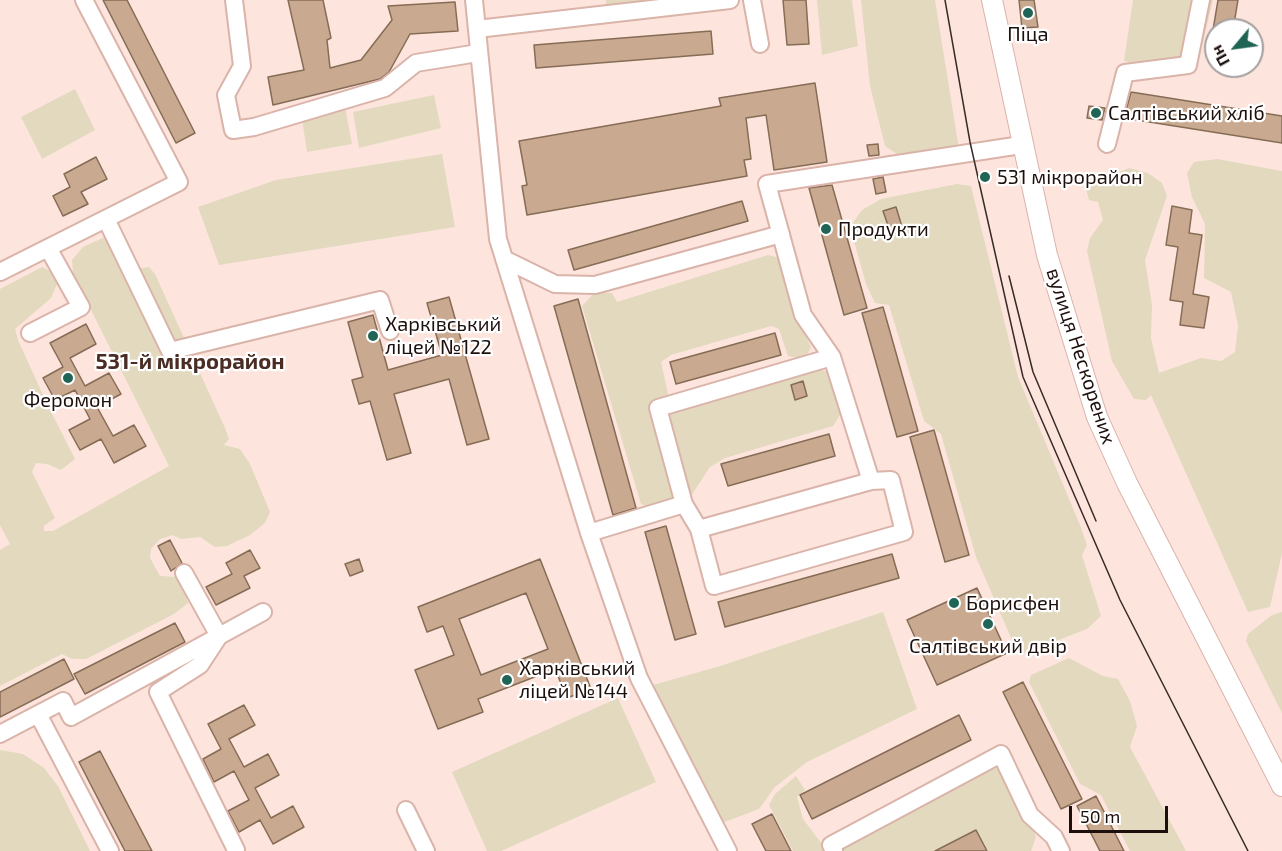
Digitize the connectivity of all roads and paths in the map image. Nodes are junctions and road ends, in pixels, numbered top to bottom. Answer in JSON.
{"nodes":[{"id":1,"x":84,"y":0,"type":"edge"},
{"id":2,"x":234,"y":0,"type":"edge"},
{"id":3,"x":474,"y":0,"type":"edge"},
{"id":4,"x":730,"y":0,"type":"edge"},
{"id":5,"x":752,"y":0,"type":"edge"},
{"id":6,"x":992,"y":0,"type":"edge"},
{"id":7,"x":1201,"y":0,"type":"edge"},
{"id":8,"x":477,"y":29,"type":"junction"},
{"id":9,"x":760,"y":44,"type":"dead end"},
{"id":10,"x":478,"y":53,"type":"junction"},
{"id":11,"x":1107,"y":144,"type":"dead end"},
{"id":12,"x":1021,"y":145,"type":"junction"},
{"id":13,"x":106,"y":219,"type":"junction"},
{"id":14,"x":781,"y":234,"type":"junction"},
{"id":15,"x":48,"y":248,"type":"junction"},
{"id":16,"x":504,"y":259,"type":"junction"},
{"id":17,"x":0,"y":272,"type":"edge"},
{"id":18,"x":390,"y":331,"type":"dead end"},
{"id":19,"x":30,"y":333,"type":"dead end"},
{"id":20,"x":832,"y":357,"type":"junction"},
{"id":21,"x":871,"y":481,"type":"junction"},
{"id":22,"x":684,"y":504,"type":"junction"},
{"id":23,"x":699,"y":529,"type":"junction"},
{"id":24,"x":589,"y":533,"type":"junction"},
{"id":25,"x":184,"y":573,"type":"dead end"},
{"id":26,"x":263,"y":612,"type":"dead end"},
{"id":27,"x":219,"y":636,"type":"junction"},
{"id":28,"x":38,"y":714,"type":"junction"},
{"id":29,"x":0,"y":734,"type":"edge"},
{"id":30,"x":1282,"y":786,"type":"edge"},
{"id":31,"x":406,"y":810,"type":"dead end"},
{"id":32,"x":236,"y":850,"type":"edge"},
{"id":33,"x":110,"y":851,"type":"edge"},
{"id":34,"x":426,"y":851,"type":"edge"},
{"id":35,"x":728,"y":851,"type":"edge"},
{"id":36,"x":834,"y":851,"type":"edge"},
{"id":37,"x":1061,"y":851,"type":"edge"}],
"edges":[{"from":1,"to":13,"type":"lane"},
{"from":2,"to":10,"type":"lane"},
{"from":3,"to":8,"type":"lane"},
{"from":4,"to":8,"type":"lane"},
{"from":5,"to":9,"type":"lane"},
{"from":6,"to":12,"type":"main road","name":"вулиця Нескорених"},
{"from":7,"to":11,"type":"lane"},
{"from":8,"to":10,"type":"lane"},
{"from":10,"to":16,"type":"lane"},
{"from":12,"to":14,"type":"lane"},
{"from":12,"to":30,"type":"main road","name":"вулиця Нескорених"},
{"from":13,"to":15,"type":"lane"},
{"from":13,"to":18,"type":"lane"},
{"from":14,"to":16,"type":"lane"},
{"from":14,"to":20,"type":"lane"},
{"from":15,"to":17,"type":"lane"},
{"from":15,"to":19,"type":"lane"},
{"from":16,"to":24,"type":"lane"},
{"from":20,"to":21,"type":"lane"},
{"from":20,"to":22,"type":"lane"},
{"from":21,"to":23,"type":"lane"},
{"from":21,"to":23,"type":"lane"},
{"from":22,"to":23,"type":"lane"},
{"from":22,"to":24,"type":"lane"},
{"from":24,"to":35,"type":"lane"},
{"from":25,"to":27,"type":"lane"},
{"from":26,"to":27,"type":"lane"},
{"from":27,"to":28,"type":"lane"},
{"from":27,"to":32,"type":"lane"},
{"from":28,"to":29,"type":"lane"},
{"from":28,"to":33,"type":"lane"},
{"from":31,"to":34,"type":"lane"},
{"from":36,"to":37,"type":"lane"}]}
